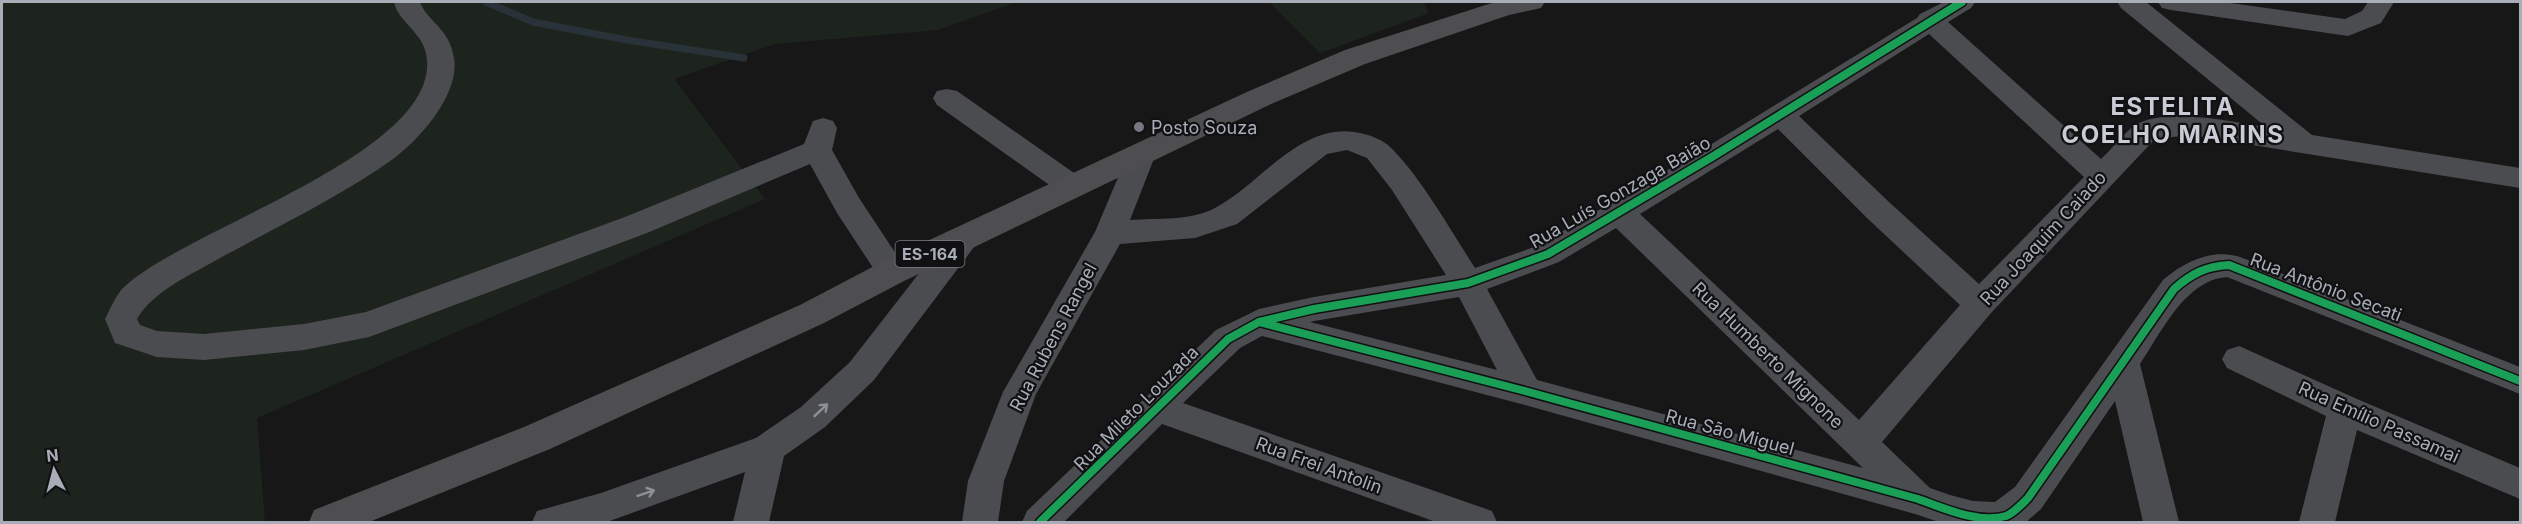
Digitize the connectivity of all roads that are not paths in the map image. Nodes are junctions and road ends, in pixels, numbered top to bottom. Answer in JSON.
{"nodes":[{"id":1,"x":407,"y":2,"type":"edge"},
{"id":2,"x":1962,"y":2,"type":"edge"},
{"id":3,"x":2130,"y":2,"type":"edge"},
{"id":4,"x":2171,"y":2,"type":"edge"},
{"id":5,"x":2381,"y":2,"type":"edge"},
{"id":6,"x":1511,"y":4,"type":"edge"},
{"id":7,"x":2209,"y":5,"type":"edge"},
{"id":8,"x":1929,"y":20,"type":"junction"},
{"id":9,"x":947,"y":98,"type":"dead end"},
{"id":10,"x":1781,"y":115,"type":"junction"},
{"id":11,"x":2306,"y":145,"type":"junction"},
{"id":12,"x":1140,"y":156,"type":"junction"},
{"id":13,"x":2101,"y":176,"type":"junction"},
{"id":14,"x":2520,"y":178,"type":"edge"},
{"id":15,"x":1073,"y":187,"type":"junction"},
{"id":16,"x":1618,"y":211,"type":"junction"},
{"id":17,"x":1110,"y":233,"type":"junction"},
{"id":18,"x":963,"y":239,"type":"junction"},
{"id":19,"x":892,"y":272,"type":"junction"},
{"id":20,"x":1468,"y":283,"type":"junction"},
{"id":21,"x":1980,"y":304,"type":"junction"},
{"id":22,"x":1259,"y":322,"type":"junction"},
{"id":23,"x":2239,"y":359,"type":"dead end"},
{"id":24,"x":2123,"y":363,"type":"junction"},
{"id":25,"x":2520,"y":381,"type":"edge"},
{"id":26,"x":1525,"y":391,"type":"junction"},
{"id":27,"x":1158,"y":408,"type":"junction"},
{"id":28,"x":2345,"y":409,"type":"junction"},
{"id":29,"x":1860,"y":442,"type":"junction"},
{"id":30,"x":768,"y":448,"type":"junction"},
{"id":31,"x":2520,"y":484,"type":"edge"},
{"id":32,"x":1918,"y":499,"type":"junction"},
{"id":33,"x":602,"y":516,"type":"edge"},
{"id":34,"x":328,"y":521,"type":"edge"},
{"id":35,"x":550,"y":522,"type":"edge"},
{"id":36,"x":751,"y":522,"type":"edge"},
{"id":37,"x":980,"y":522,"type":"edge"},
{"id":38,"x":1040,"y":522,"type":"edge"},
{"id":39,"x":1479,"y":522,"type":"edge"},
{"id":40,"x":2161,"y":522,"type":"edge"},
{"id":41,"x":2317,"y":522,"type":"edge"}],
"edges":[{"from":1,"to":19,"type":"street"},
{"from":2,"to":8,"type":"street","name":"Rua Luís Gonzaga Baião"},
{"from":3,"to":11,"type":"street"},
{"from":4,"to":7,"type":"street"},
{"from":5,"to":7,"type":"street"},
{"from":6,"to":12,"type":"highway","number":"ES-164"},
{"from":8,"to":10,"type":"street","name":"Rua Luís Gonzaga Baião"},
{"from":8,"to":13,"type":"street"},
{"from":9,"to":15,"type":"street"},
{"from":10,"to":16,"type":"street","name":"Rua Luís Gonzaga Baião"},
{"from":10,"to":21,"type":"street"},
{"from":11,"to":13,"type":"street","name":"Rua Joaquim Caiado"},
{"from":11,"to":14,"type":"street","name":"Rua Joaquim Caiado"},
{"from":12,"to":15,"type":"highway","number":"ES-164"},
{"from":12,"to":17,"type":"street","name":"Rua Rubens Rangel"},
{"from":13,"to":21,"type":"street","name":"Rua Joaquim Caiado"},
{"from":15,"to":18,"type":"highway","number":"ES-164"},
{"from":16,"to":20,"type":"street","name":"Rua Luís Gonzaga Baião"},
{"from":16,"to":29,"type":"street","name":"Rua Humberto Mignone"},
{"from":17,"to":20,"type":"street"},
{"from":17,"to":37,"type":"street","name":"Rua Rubens Rangel"},
{"from":18,"to":19,"type":"highway","number":"ES-164"},
{"from":30,"to":18,"type":"street","one_way":true},
{"from":19,"to":34,"type":"highway","number":"ES-164"},
{"from":20,"to":22,"type":"street","name":"Rua Luís Gonzaga Baião"},
{"from":20,"to":26,"type":"street"},
{"from":21,"to":29,"type":"street","name":"Rua Joaquim Caiado"},
{"from":22,"to":26,"type":"street","name":"Rua São Miguel"},
{"from":22,"to":27,"type":"street","name":"Rua Mileto Louzada"},
{"from":23,"to":28,"type":"street","name":"Rua Emílio Passamai"},
{"from":24,"to":25,"type":"street","name":"Rua Antônio Secati"},
{"from":24,"to":32,"type":"street","name":"Rua São Miguel"},
{"from":24,"to":40,"type":"street"},
{"from":26,"to":32,"type":"street","name":"Rua São Miguel"},
{"from":27,"to":38,"type":"street","name":"Rua Mileto Louzada"},
{"from":27,"to":39,"type":"street","name":"Rua Frei Antolin"},
{"from":28,"to":31,"type":"street","name":"Rua Emílio Passamai"},
{"from":28,"to":41,"type":"street"},
{"from":29,"to":32,"type":"street","name":"Rua Humberto Mignone"},
{"from":33,"to":30,"type":"street","one_way":true},
{"from":30,"to":36,"type":"street"},
{"from":33,"to":35,"type":"street"}]}
